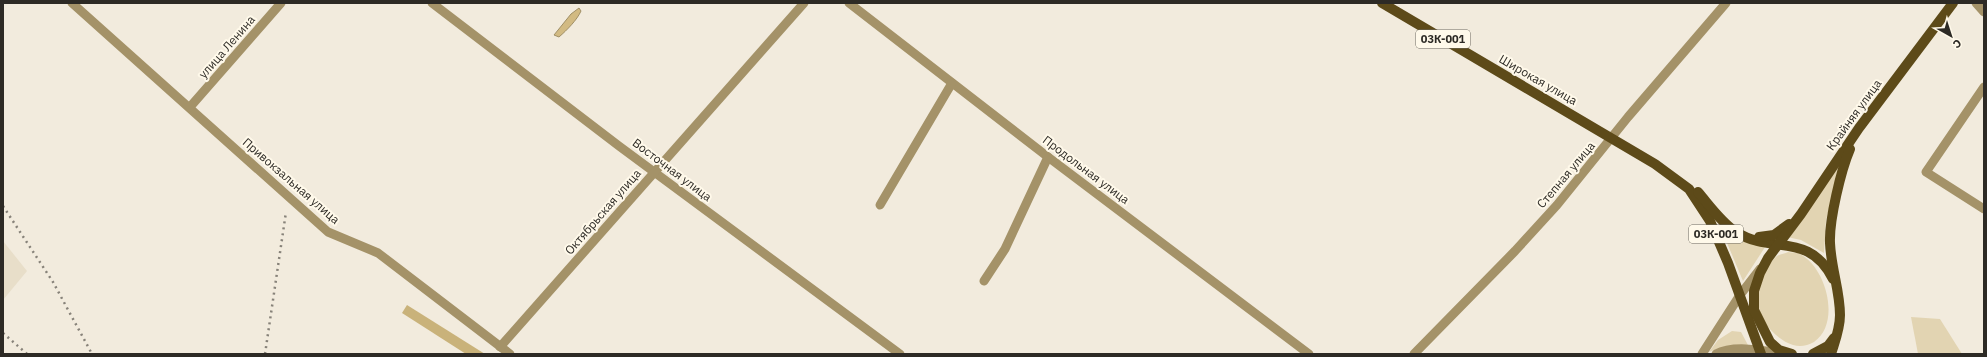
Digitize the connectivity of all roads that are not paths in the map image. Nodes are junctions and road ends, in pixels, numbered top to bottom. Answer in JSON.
{"nodes":[{"id":1,"x":72,"y":3,"type":"edge"},
{"id":2,"x":281,"y":3,"type":"edge"},
{"id":3,"x":432,"y":3,"type":"edge"},
{"id":4,"x":804,"y":3,"type":"edge"},
{"id":5,"x":849,"y":3,"type":"edge"},
{"id":6,"x":1382,"y":3,"type":"edge"},
{"id":7,"x":1726,"y":3,"type":"edge"},
{"id":8,"x":1953,"y":3,"type":"edge"},
{"id":9,"x":1976,"y":3,"type":"edge"},
{"id":10,"x":1984,"y":12,"type":"edge"},
{"id":11,"x":952,"y":83,"type":"junction"},
{"id":12,"x":1984,"y":87,"type":"edge"},
{"id":13,"x":190,"y":107,"type":"junction"},
{"id":14,"x":1859,"y":128,"type":"junction"},
{"id":15,"x":1612,"y":138,"type":"junction"},
{"id":16,"x":1048,"y":157,"type":"junction"},
{"id":17,"x":654,"y":172,"type":"junction"},
{"id":18,"x":1680,"y":180,"type":"junction"},
{"id":19,"x":880,"y":205,"type":"dead end"},
{"id":20,"x":1984,"y":209,"type":"edge"},
{"id":21,"x":1801,"y":214,"type":"junction"},
{"id":22,"x":1752,"y":238,"type":"junction"},
{"id":23,"x":1778,"y":244,"type":"junction"},
{"id":24,"x":1768,"y":258,"type":"junction"},
{"id":25,"x":984,"y":281,"type":"dead end"},
{"id":26,"x":1836,"y":284,"type":"junction"},
{"id":27,"x":1740,"y":295,"type":"junction"},
{"id":28,"x":1747,"y":316,"type":"junction"},
{"id":29,"x":1764,"y":332,"type":"junction"},
{"id":30,"x":1837,"y":335,"type":"junction"},
{"id":31,"x":500,"y":347,"type":"junction"},
{"id":32,"x":1761,"y":352,"type":"edge"},
{"id":33,"x":510,"y":354,"type":"edge"},
{"id":34,"x":900,"y":354,"type":"edge"},
{"id":35,"x":1309,"y":354,"type":"edge"},
{"id":36,"x":1414,"y":354,"type":"edge"},
{"id":37,"x":1702,"y":354,"type":"edge"},
{"id":38,"x":1716,"y":354,"type":"edge"},
{"id":39,"x":1786,"y":354,"type":"edge"},
{"id":40,"x":1792,"y":354,"type":"edge"},
{"id":41,"x":1813,"y":354,"type":"edge"},
{"id":42,"x":1831,"y":354,"type":"edge"}],
"edges":[{"from":1,"to":13,"type":"street","name":"Привокзальная улица"},
{"from":2,"to":13,"type":"street","name":"улица Ленина"},
{"from":3,"to":17,"type":"street","name":"Восточная улица"},
{"from":4,"to":17,"type":"street","name":"Октябрьская улица"},
{"from":5,"to":11,"type":"street","name":"Продольная улица"},
{"from":6,"to":15,"type":"main road","name":"Широкая улица","number":"03К-001"},
{"from":7,"to":15,"type":"street","name":"Степная улица"},
{"from":8,"to":14,"type":"main road","name":"Крайняя улица"},
{"from":9,"to":10,"type":"street"},
{"from":11,"to":16,"type":"street","name":"Продольная улица"},
{"from":11,"to":19,"type":"street"},
{"from":12,"to":20,"type":"street"},
{"from":13,"to":31,"type":"street","name":"Привокзальная улица"},
{"from":14,"to":21,"type":"main road","name":"Крайняя улица","number":"03К-001"},
{"from":14,"to":26,"type":"main road","number":"03К-001"},
{"from":15,"to":18,"type":"main road","name":"Широкая улица","number":"03К-001"},
{"from":15,"to":36,"type":"street","name":"Степная улица"},
{"from":16,"to":25,"type":"street"},
{"from":16,"to":35,"type":"street","name":"Продольная улица"},
{"from":17,"to":31,"type":"street","name":"Октябрьская улица"},
{"from":17,"to":34,"type":"street","name":"Восточная улица"},
{"from":18,"to":22,"type":"main road","number":"03К-001"},
{"from":18,"to":27,"type":"main road","number":"03К-001"},
{"from":21,"to":22,"type":"main road","number":"03К-001"},
{"from":21,"to":23,"type":"main road","name":"Крайняя улица","number":"03К-001"},
{"from":22,"to":23,"type":"main road","number":"03К-001"},
{"from":23,"to":24,"type":"main road","number":"03К-001"},
{"from":23,"to":26,"type":"main road","number":"03К-001"},
{"from":24,"to":27,"type":"street","number":"03К-001"},
{"from":24,"to":29,"type":"main road"},
{"from":26,"to":30,"type":"main road","number":"03К-001"},
{"from":27,"to":28,"type":"main road","number":"03К-001"},
{"from":27,"to":37,"type":"street","number":"03К-001"},
{"from":28,"to":29,"type":"main road"},
{"from":28,"to":32,"type":"main road","number":"03К-001"},
{"from":29,"to":40,"type":"main road"},
{"from":30,"to":41,"type":"main road"},
{"from":30,"to":42,"type":"main road","number":"03К-001"},
{"from":31,"to":33,"type":"street","name":"Привокзальная улица"},
{"from":32,"to":38,"type":"street"},
{"from":32,"to":39,"type":"street"}]}
